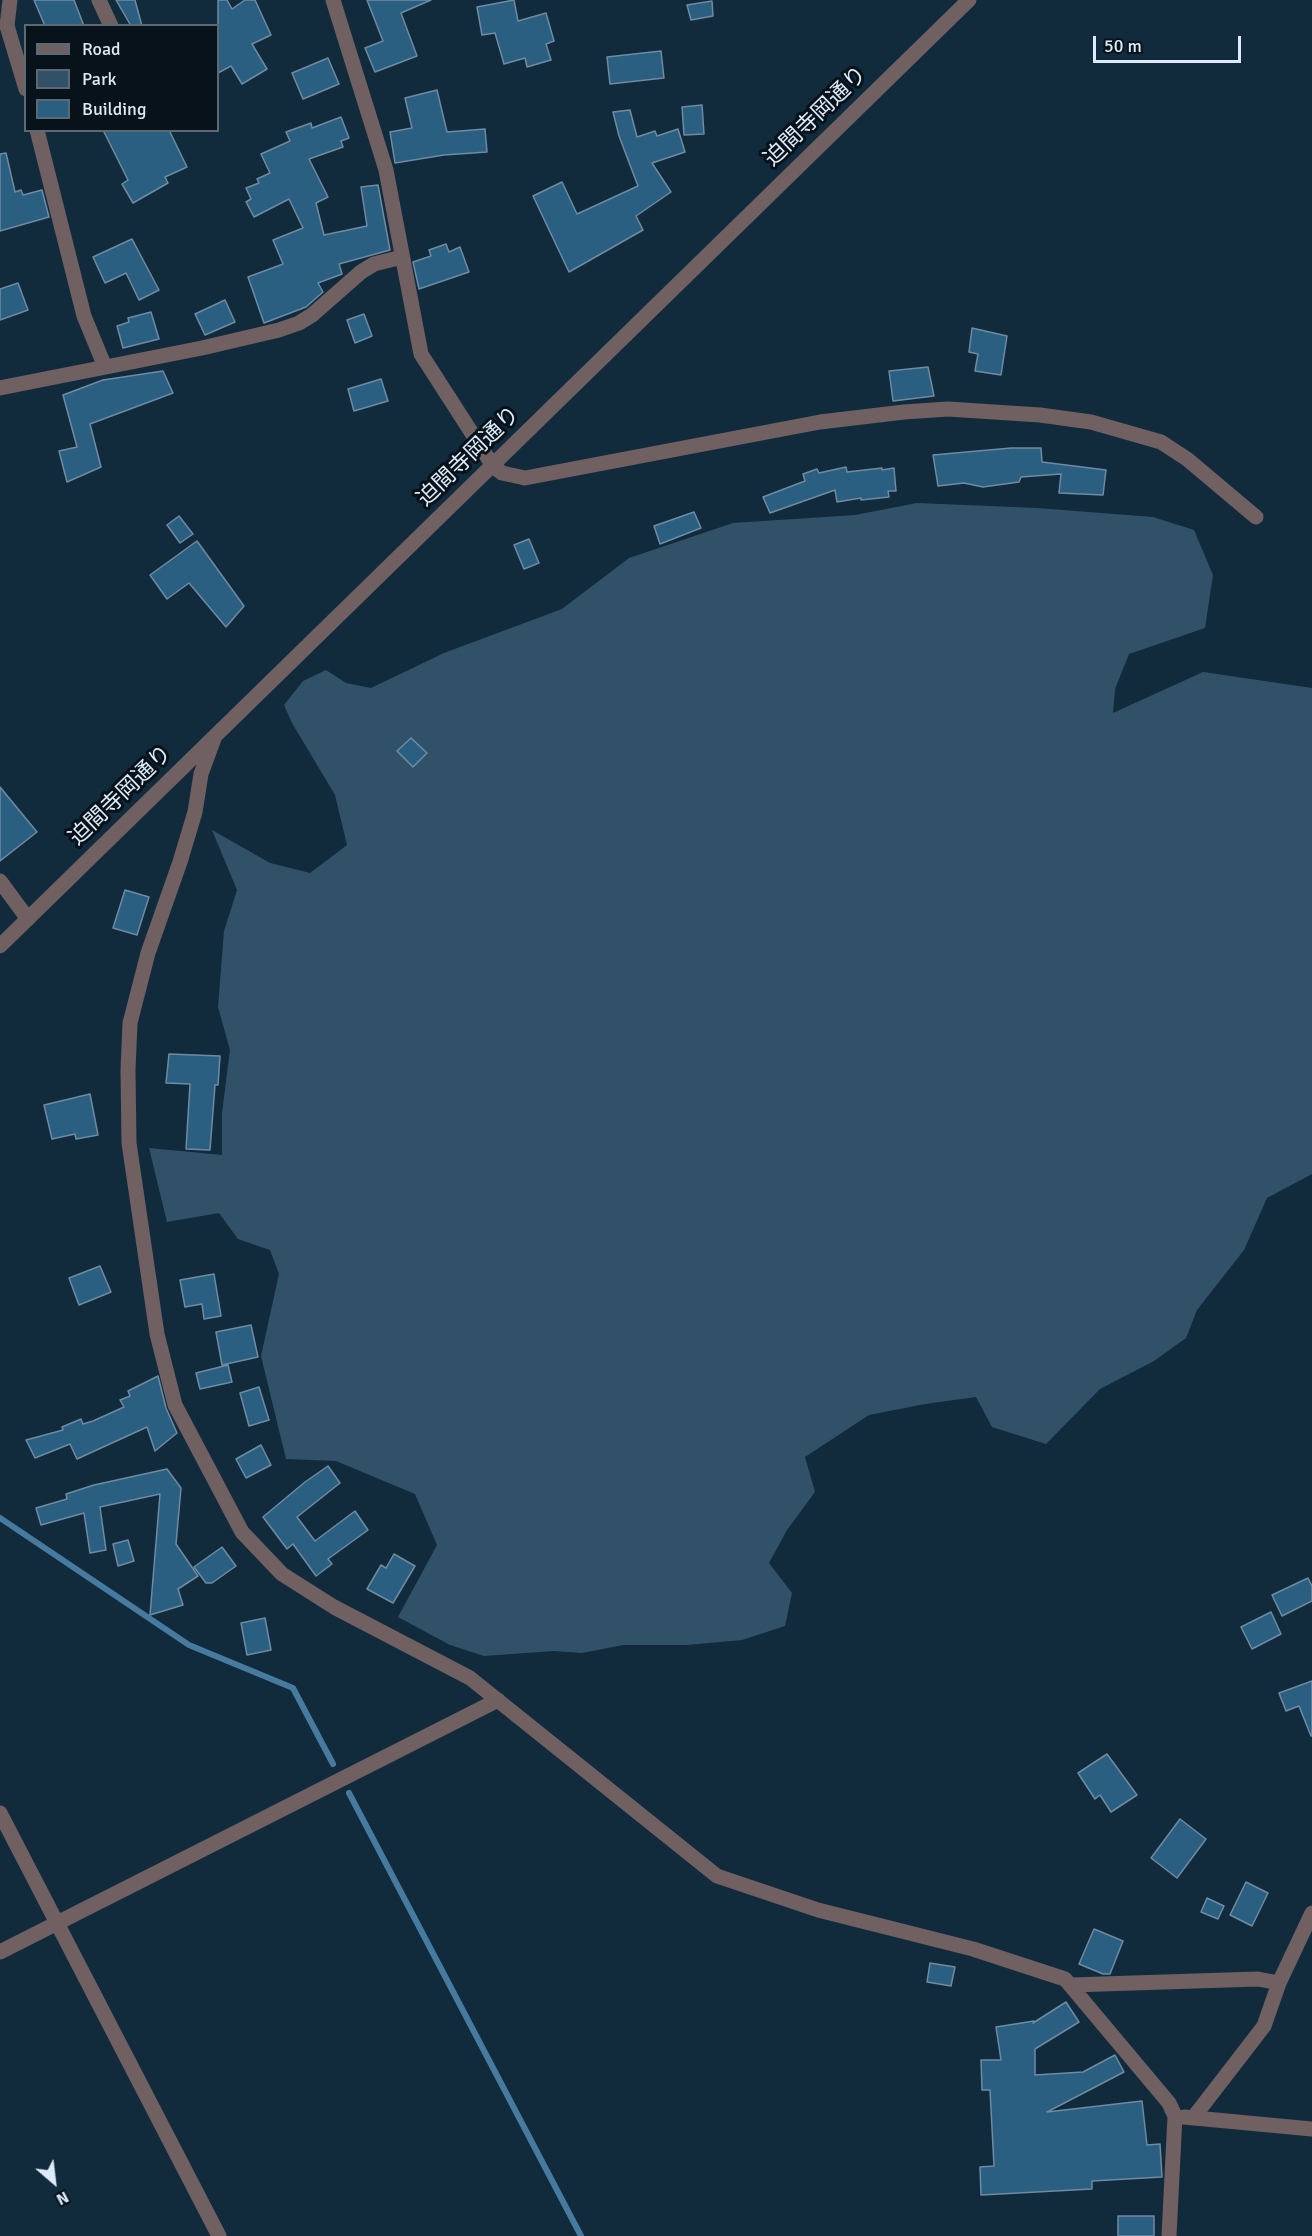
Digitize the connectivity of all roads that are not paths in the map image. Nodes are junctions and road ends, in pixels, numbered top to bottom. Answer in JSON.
{"nodes":[{"id":1,"x":10,"y":0,"type":"edge"},
{"id":2,"x":99,"y":0,"type":"edge"},
{"id":3,"x":333,"y":0,"type":"edge"},
{"id":4,"x":969,"y":0,"type":"edge"},
{"id":5,"x":110,"y":24,"type":"edge"},
{"id":6,"x":24,"y":82,"type":"edge"},
{"id":7,"x":38,"y":132,"type":"edge"},
{"id":8,"x":402,"y":257,"type":"junction"},
{"id":9,"x":105,"y":367,"type":"junction"},
{"id":10,"x":3,"y":382,"type":"edge"},
{"id":11,"x":493,"y":466,"type":"junction"},
{"id":12,"x":1256,"y":517,"type":"dead end"},
{"id":13,"x":215,"y":736,"type":"junction"},
{"id":14,"x":0,"y":881,"type":"edge"},
{"id":15,"x":28,"y":918,"type":"junction"},
{"id":16,"x":0,"y":946,"type":"edge"},
{"id":17,"x":498,"y":1700,"type":"junction"},
{"id":18,"x":0,"y":1813,"type":"edge"},
{"id":19,"x":1312,"y":1913,"type":"edge"},
{"id":20,"x":56,"y":1923,"type":"junction"},
{"id":21,"x":0,"y":1952,"type":"edge"},
{"id":22,"x":1279,"y":1983,"type":"junction"},
{"id":23,"x":1071,"y":1985,"type":"junction"},
{"id":24,"x":1175,"y":2116,"type":"junction"},
{"id":25,"x":1193,"y":2118,"type":"junction"},
{"id":26,"x":1312,"y":2129,"type":"edge"},
{"id":27,"x":219,"y":2236,"type":"edge"},
{"id":28,"x":1169,"y":2236,"type":"edge"}],
"edges":[{"from":1,"to":6,"type":"street"},
{"from":2,"to":5,"type":"street"},
{"from":3,"to":8,"type":"street"},
{"from":4,"to":11,"type":"street","name":"迫間寺岡通り"},
{"from":7,"to":9,"type":"street"},
{"from":8,"to":9,"type":"street"},
{"from":8,"to":11,"type":"street"},
{"from":9,"to":10,"type":"street"},
{"from":11,"to":12,"type":"street"},
{"from":11,"to":13,"type":"street","name":"迫間寺岡通り"},
{"from":13,"to":15,"type":"street","name":"迫間寺岡通り"},
{"from":13,"to":17,"type":"street"},
{"from":14,"to":15,"type":"street"},
{"from":15,"to":16,"type":"street","name":"迫間寺岡通り"},
{"from":17,"to":20,"type":"street"},
{"from":17,"to":23,"type":"street"},
{"from":18,"to":20,"type":"street"},
{"from":19,"to":22,"type":"street"},
{"from":20,"to":21,"type":"street"},
{"from":20,"to":27,"type":"street"},
{"from":22,"to":23,"type":"street"},
{"from":22,"to":25,"type":"street"},
{"from":23,"to":24,"type":"street"},
{"from":24,"to":25,"type":"street"},
{"from":24,"to":28,"type":"street"},
{"from":25,"to":26,"type":"street"}]}
